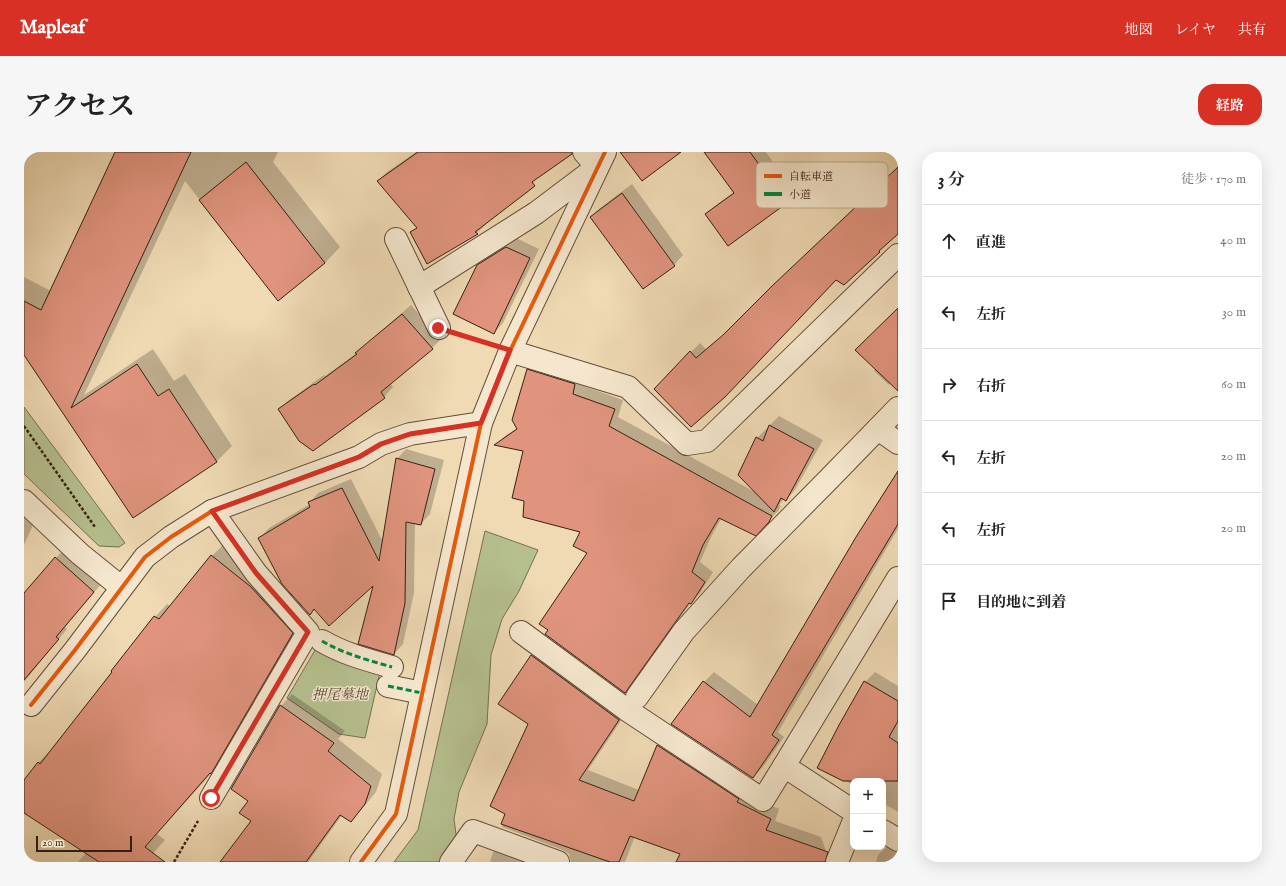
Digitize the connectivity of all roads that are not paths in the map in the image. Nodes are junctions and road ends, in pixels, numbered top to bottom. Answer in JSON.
{"nodes":[{"id":1,"x":595,"y":157,"type":"edge"},
{"id":2,"x":396,"y":239,"type":"dead end"},
{"id":3,"x":898,"y":255,"type":"edge"},
{"id":4,"x":419,"y":287,"type":"junction"},
{"id":5,"x":438,"y":328,"type":"road end"},
{"id":6,"x":510,"y":350,"type":"junction"},
{"id":7,"x":898,"y":408,"type":"edge"},
{"id":8,"x":481,"y":423,"type":"junction"},
{"id":9,"x":878,"y":429,"type":"junction"},
{"id":10,"x":898,"y":443,"type":"edge"},
{"id":11,"x":24,"y":501,"type":"edge"},
{"id":12,"x":212,"y":511,"type":"junction"},
{"id":13,"x":898,"y":578,"type":"edge"},
{"id":14,"x":121,"y":587,"type":"junction"},
{"id":15,"x":521,"y":632,"type":"dead end"},
{"id":16,"x":322,"y":641,"type":"dead end"},
{"id":17,"x":422,"y":693,"type":"junction"},
{"id":18,"x":637,"y":697,"type":"dead end"},
{"id":19,"x":32,"y":704,"type":"dead end"},
{"id":20,"x":784,"y":766,"type":"junction"},
{"id":21,"x":211,"y":798,"type":"road end"},
{"id":22,"x":850,"y":809,"type":"edge"},
{"id":23,"x":850,"y":830,"type":"edge"},
{"id":24,"x":886,"y":833,"type":"edge"},
{"id":25,"x":898,"y":840,"type":"edge"},
{"id":26,"x":361,"y":862,"type":"edge"},
{"id":27,"x":451,"y":862,"type":"edge"},
{"id":28,"x":558,"y":862,"type":"edge"},
{"id":29,"x":837,"y":862,"type":"edge"}],
"edges":[{"from":1,"to":4,"type":"street"},
{"from":1,"to":6,"type":"street"},
{"from":2,"to":4,"type":"street"},
{"from":3,"to":6,"type":"street"},
{"from":4,"to":5,"type":"street"},
{"from":6,"to":8,"type":"street"},
{"from":7,"to":9,"type":"street"},
{"from":8,"to":12,"type":"street"},
{"from":8,"to":17,"type":"street"},
{"from":9,"to":10,"type":"street"},
{"from":9,"to":18,"type":"street"},
{"from":11,"to":14,"type":"street"},
{"from":12,"to":14,"type":"street"},
{"from":12,"to":21,"type":"street"},
{"from":13,"to":20,"type":"street"},
{"from":14,"to":19,"type":"street"},
{"from":15,"to":20,"type":"street"},
{"from":16,"to":17,"type":"street"},
{"from":17,"to":26,"type":"street"},
{"from":20,"to":22,"type":"street"},
{"from":23,"to":29,"type":"street"},
{"from":24,"to":25,"type":"street"},
{"from":27,"to":28,"type":"street"}]}
